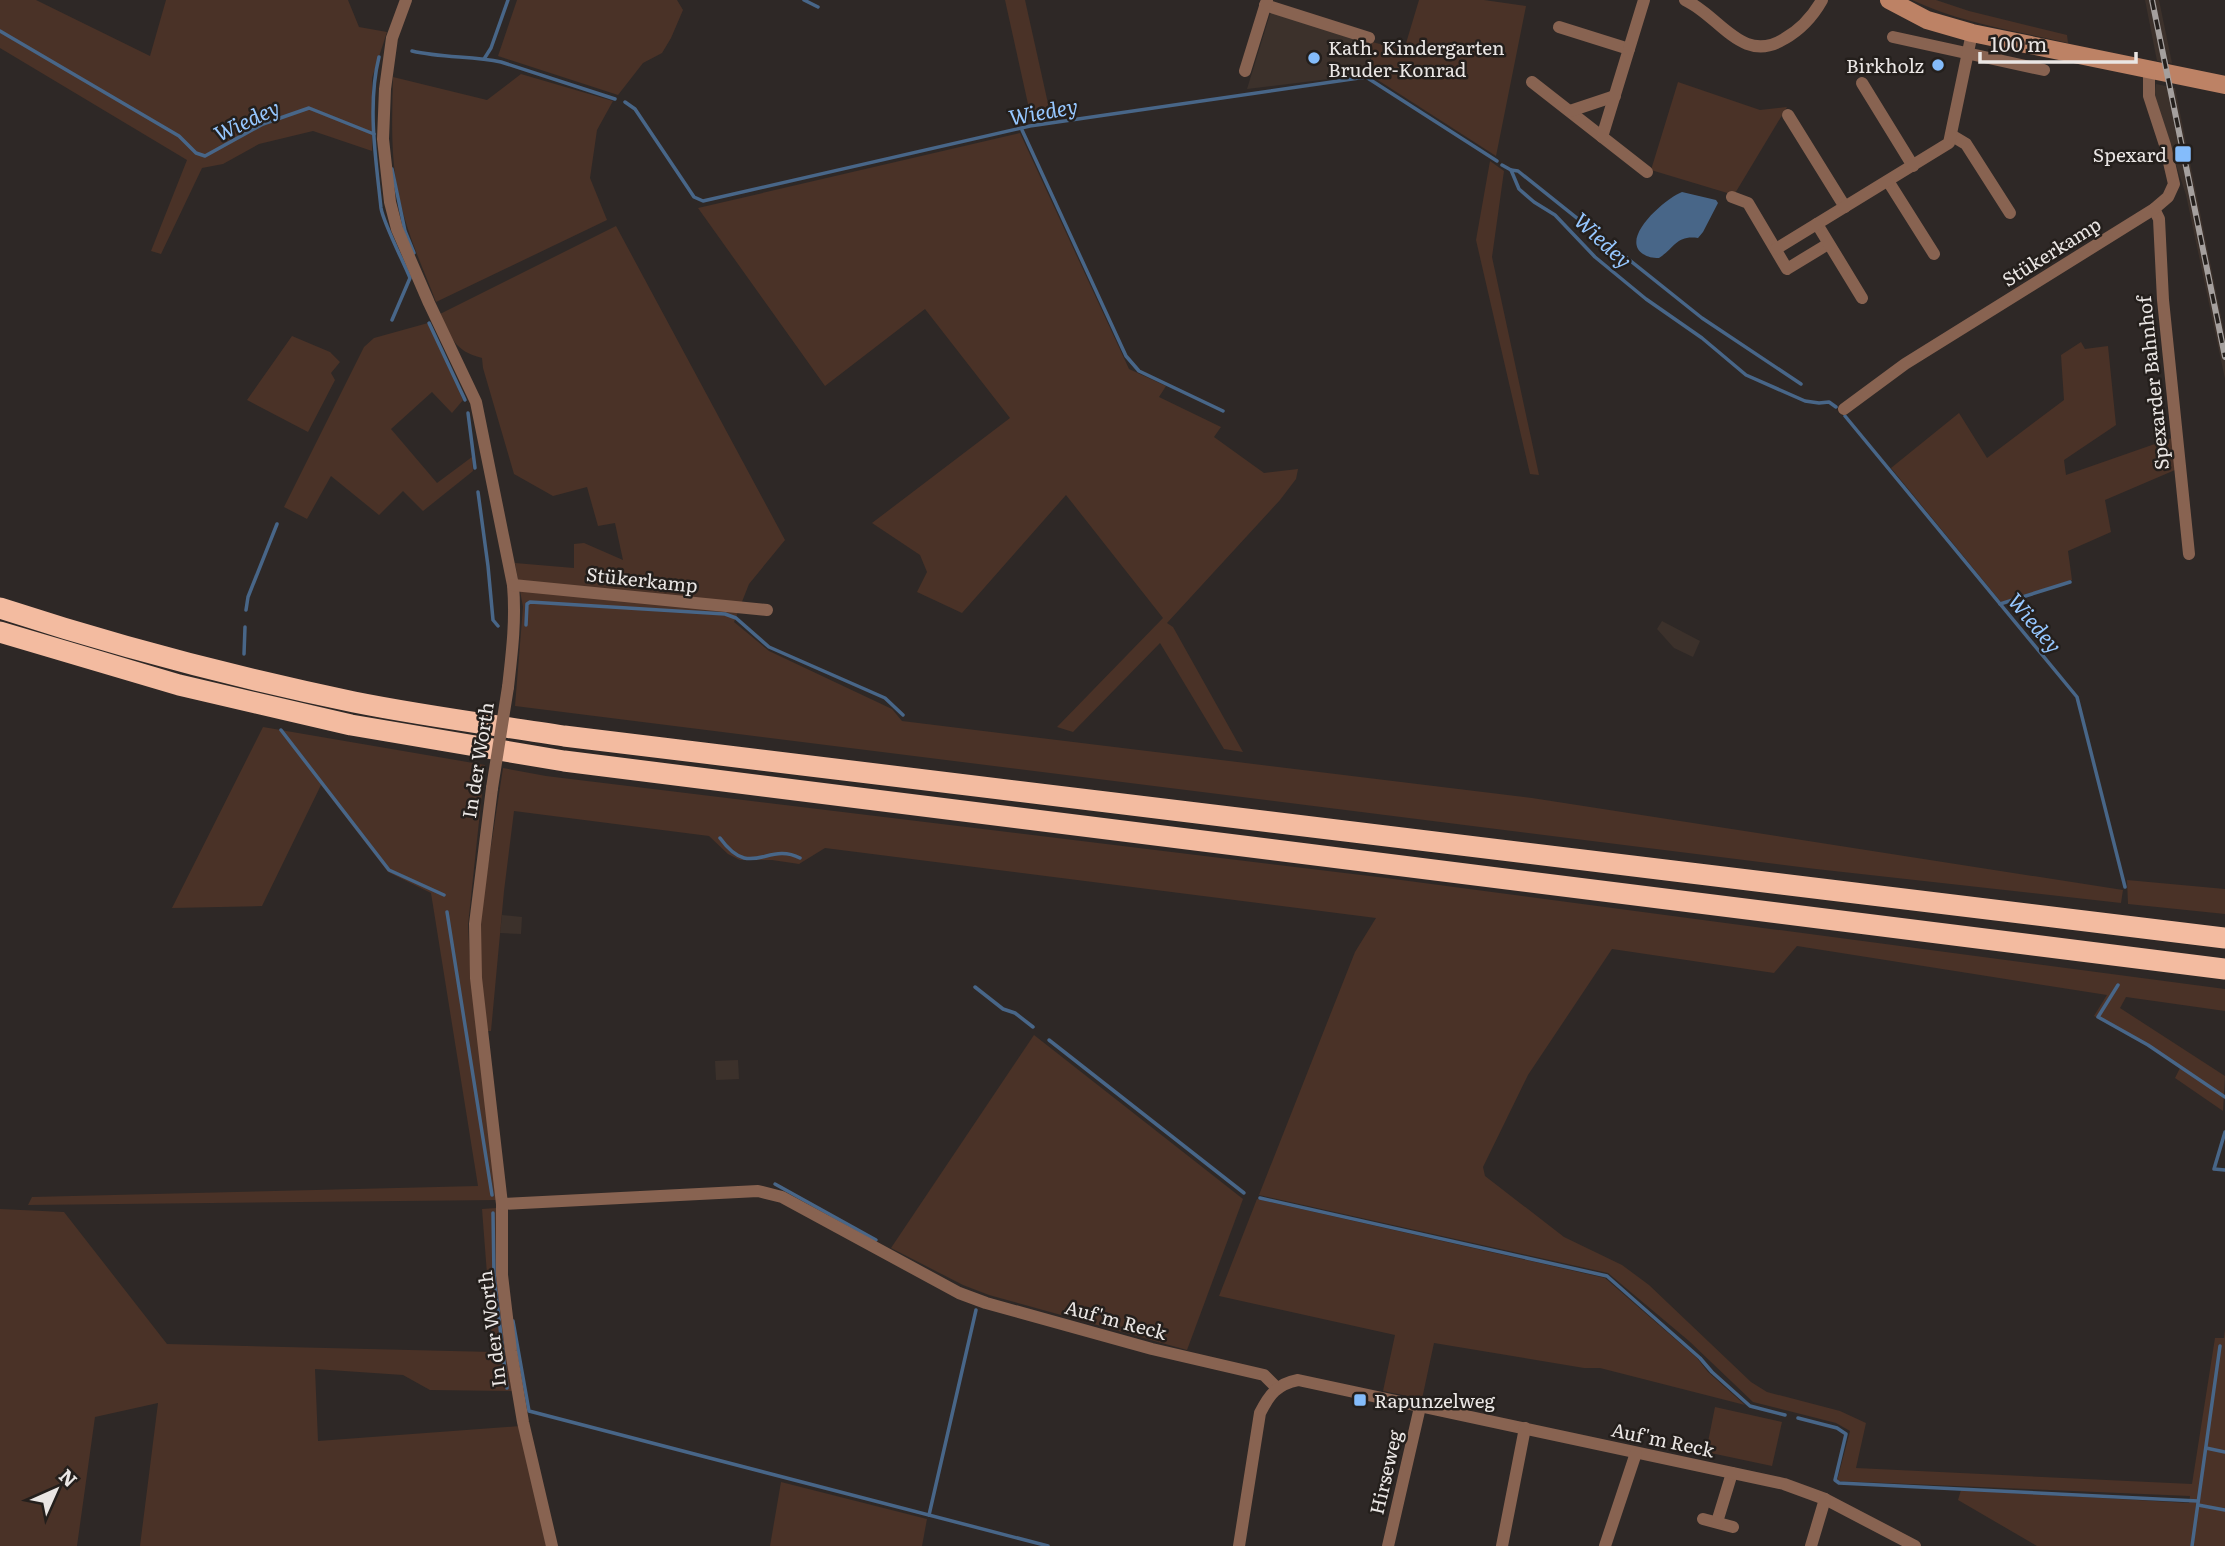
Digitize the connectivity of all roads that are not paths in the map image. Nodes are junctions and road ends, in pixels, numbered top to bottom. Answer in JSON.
{"nodes":[{"id":1,"x":407,"y":0,"type":"edge"},
{"id":2,"x":1644,"y":0,"type":"edge"},
{"id":3,"x":1685,"y":0,"type":"edge"},
{"id":4,"x":1822,"y":0,"type":"edge"},
{"id":5,"x":1889,"y":0,"type":"edge"},
{"id":6,"x":1266,"y":3,"type":"edge"},
{"id":7,"x":1559,"y":27,"type":"dead end"},
{"id":8,"x":1972,"y":33,"type":"junction"},
{"id":9,"x":1893,"y":37,"type":"dead end"},
{"id":10,"x":1369,"y":38,"type":"dead end"},
{"id":11,"x":1629,"y":49,"type":"junction"},
{"id":12,"x":1967,"y":53,"type":"junction"},
{"id":13,"x":2044,"y":70,"type":"dead end"},
{"id":14,"x":1245,"y":71,"type":"dead end"},
{"id":15,"x":2149,"y":71,"type":"junction"},
{"id":16,"x":1532,"y":82,"type":"dead end"},
{"id":17,"x":1862,"y":83,"type":"dead end"},
{"id":18,"x":2225,"y":85,"type":"edge"},
{"id":19,"x":1615,"y":96,"type":"junction"},
{"id":20,"x":1570,"y":111,"type":"junction"},
{"id":21,"x":1788,"y":115,"type":"dead end"},
{"id":22,"x":1951,"y":135,"type":"junction"},
{"id":23,"x":1602,"y":136,"type":"junction"},
{"id":24,"x":1913,"y":166,"type":"junction"},
{"id":25,"x":1647,"y":172,"type":"dead end"},
{"id":26,"x":1888,"y":181,"type":"junction"},
{"id":27,"x":1732,"y":197,"type":"dead end"},
{"id":28,"x":1845,"y":208,"type":"junction"},
{"id":29,"x":2154,"y":209,"type":"junction"},
{"id":30,"x":2010,"y":213,"type":"dead end"},
{"id":31,"x":1817,"y":224,"type":"junction"},
{"id":32,"x":1829,"y":244,"type":"junction"},
{"id":33,"x":1776,"y":249,"type":"junction"},
{"id":34,"x":1934,"y":254,"type":"dead end"},
{"id":35,"x":1862,"y":298,"type":"dead end"},
{"id":36,"x":1844,"y":409,"type":"dead end"},
{"id":37,"x":2189,"y":554,"type":"dead end"},
{"id":38,"x":513,"y":585,"type":"junction"},
{"id":39,"x":0,"y":608,"type":"edge"},
{"id":40,"x":767,"y":610,"type":"dead end"},
{"id":41,"x":0,"y":632,"type":"edge"},
{"id":42,"x":2225,"y":938,"type":"edge"},
{"id":43,"x":2225,"y":969,"type":"edge"},
{"id":44,"x":502,"y":1204,"type":"junction"},
{"id":45,"x":1277,"y":1388,"type":"junction"},
{"id":46,"x":1420,"y":1408,"type":"junction"},
{"id":47,"x":1525,"y":1429,"type":"junction"},
{"id":48,"x":1636,"y":1453,"type":"junction"},
{"id":49,"x":1732,"y":1473,"type":"junction"},
{"id":50,"x":1825,"y":1499,"type":"junction"},
{"id":51,"x":1703,"y":1519,"type":"dead end"},
{"id":52,"x":1717,"y":1522,"type":"junction"},
{"id":53,"x":1733,"y":1527,"type":"dead end"},
{"id":54,"x":552,"y":1546,"type":"edge"},
{"id":55,"x":1239,"y":1546,"type":"edge"},
{"id":56,"x":1388,"y":1546,"type":"edge"},
{"id":57,"x":1502,"y":1546,"type":"edge"},
{"id":58,"x":1605,"y":1546,"type":"edge"},
{"id":59,"x":1811,"y":1546,"type":"edge"},
{"id":60,"x":1915,"y":1546,"type":"edge"}],
"edges":[{"from":1,"to":38,"type":"street","name":"In der Worth"},
{"from":2,"to":11,"type":"street"},
{"from":3,"to":4,"type":"street"},
{"from":5,"to":8,"type":"street"},
{"from":6,"to":10,"type":"street"},
{"from":6,"to":14,"type":"street"},
{"from":7,"to":11,"type":"street"},
{"from":8,"to":12,"type":"street"},
{"from":8,"to":15,"type":"street"},
{"from":9,"to":12,"type":"street"},
{"from":11,"to":19,"type":"street"},
{"from":12,"to":13,"type":"street"},
{"from":12,"to":22,"type":"street"},
{"from":15,"to":18,"type":"street"},
{"from":15,"to":29,"type":"street","name":"Stükerkamp"},
{"from":16,"to":20,"type":"street"},
{"from":17,"to":24,"type":"street"},
{"from":19,"to":20,"type":"street"},
{"from":19,"to":23,"type":"street"},
{"from":20,"to":23,"type":"street"},
{"from":21,"to":28,"type":"street"},
{"from":22,"to":24,"type":"street"},
{"from":22,"to":30,"type":"street"},
{"from":23,"to":25,"type":"street"},
{"from":24,"to":26,"type":"street"},
{"from":26,"to":28,"type":"street"},
{"from":26,"to":34,"type":"street"},
{"from":27,"to":33,"type":"street"},
{"from":28,"to":31,"type":"street"},
{"from":29,"to":36,"type":"street","name":"Stükerkamp"},
{"from":29,"to":37,"type":"street","name":"Spexarder Bahnhof"},
{"from":31,"to":32,"type":"street"},
{"from":31,"to":33,"type":"street"},
{"from":32,"to":33,"type":"street"},
{"from":32,"to":35,"type":"street"},
{"from":38,"to":40,"type":"street","name":"Stükerkamp"},
{"from":38,"to":44,"type":"street","name":"In der Worth","bridge":true},
{"from":39,"to":42,"type":"highway"},
{"from":41,"to":43,"type":"highway"},
{"from":44,"to":45,"type":"street","name":"Auf'm Reck"},
{"from":44,"to":54,"type":"street","name":"In der Worth"},
{"from":45,"to":46,"type":"street","name":"Auf'm Reck"},
{"from":45,"to":55,"type":"street"},
{"from":46,"to":47,"type":"street","name":"Auf'm Reck"},
{"from":46,"to":56,"type":"street","name":"Hirseweg"},
{"from":47,"to":48,"type":"street","name":"Auf'm Reck"},
{"from":47,"to":57,"type":"street"},
{"from":48,"to":49,"type":"street","name":"Auf'm Reck"},
{"from":48,"to":58,"type":"street"},
{"from":49,"to":50,"type":"street","name":"Auf'm Reck"},
{"from":49,"to":52,"type":"street","name":"Auf'm Reck"},
{"from":50,"to":59,"type":"street"},
{"from":50,"to":60,"type":"street","name":"Auf'm Reck"},
{"from":51,"to":52,"type":"street"},
{"from":52,"to":53,"type":"street"}]}
